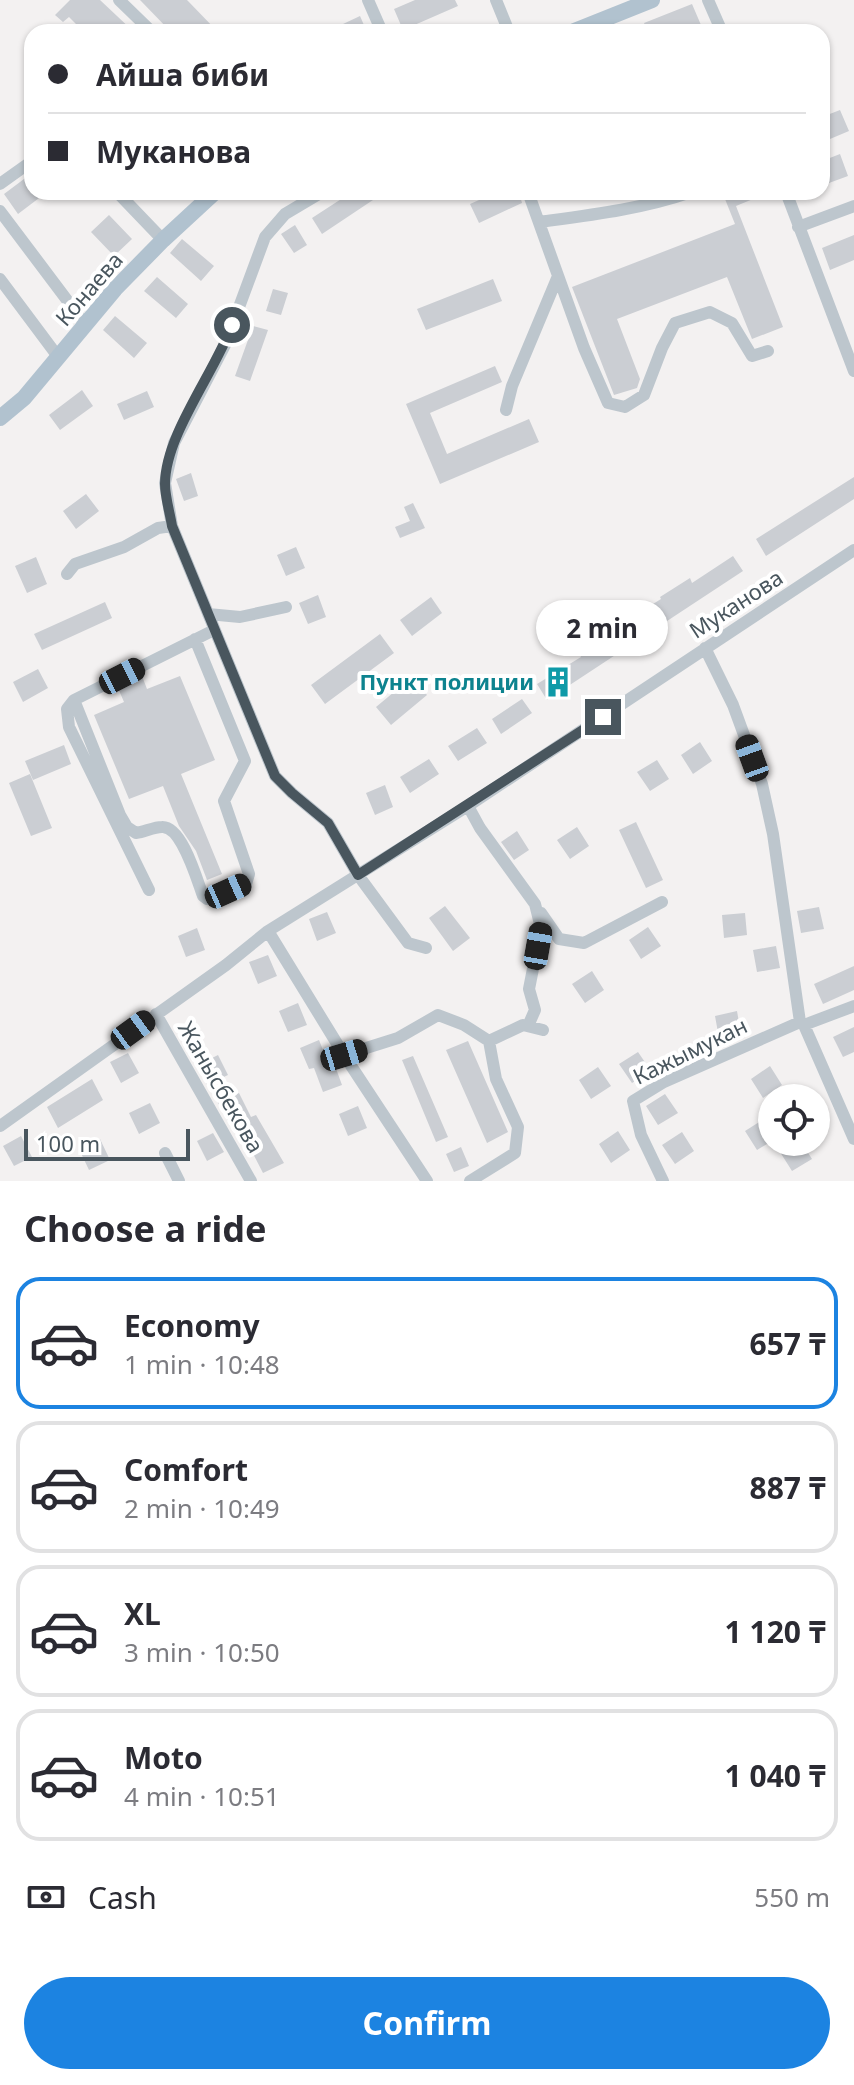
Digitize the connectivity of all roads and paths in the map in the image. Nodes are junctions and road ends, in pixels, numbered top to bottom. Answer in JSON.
{"nodes":[{"id":1,"x":119,"y":0,"type":"edge"},
{"id":2,"x":368,"y":0,"type":"edge"},
{"id":3,"x":496,"y":0,"type":"edge"},
{"id":4,"x":652,"y":0,"type":"edge"},
{"id":5,"x":708,"y":0,"type":"edge"},
{"id":6,"x":144,"y":24,"type":"edge"},
{"id":7,"x":378,"y":24,"type":"edge"},
{"id":8,"x":506,"y":24,"type":"edge"},
{"id":9,"x":592,"y":24,"type":"edge"},
{"id":10,"x":718,"y":24,"type":"edge"},
{"id":11,"x":24,"y":167,"type":"edge"},
{"id":12,"x":0,"y":184,"type":"edge"},
{"id":13,"x":125,"y":200,"type":"edge"},
{"id":14,"x":206,"y":200,"type":"edge"},
{"id":15,"x":309,"y":200,"type":"edge"},
{"id":16,"x":531,"y":200,"type":"edge"},
{"id":17,"x":663,"y":200,"type":"edge"},
{"id":18,"x":789,"y":200,"type":"edge"},
{"id":19,"x":854,"y":206,"type":"edge"},
{"id":20,"x":0,"y":211,"type":"edge"},
{"id":21,"x":539,"y":222,"type":"junction"},
{"id":22,"x":798,"y":227,"type":"junction"},
{"id":23,"x":163,"y":240,"type":"junction"},
{"id":24,"x":558,"y":276,"type":"junction"},
{"id":25,"x":0,"y":279,"type":"edge"},
{"id":26,"x":85,"y":324,"type":"junction"},
{"id":27,"x":768,"y":351,"type":"dead end"},
{"id":28,"x":59,"y":358,"type":"junction"},
{"id":29,"x":854,"y":371,"type":"edge"},
{"id":30,"x":506,"y":410,"type":"dead end"},
{"id":31,"x":0,"y":418,"type":"edge"},
{"id":32,"x":172,"y":526,"type":"junction"},
{"id":33,"x":854,"y":550,"type":"edge"},
{"id":34,"x":67,"y":574,"type":"dead end"},
{"id":35,"x":286,"y":607,"type":"dead end"},
{"id":36,"x":208,"y":614,"type":"junction"},
{"id":37,"x":214,"y":630,"type":"junction"},
{"id":38,"x":195,"y":639,"type":"junction"},
{"id":39,"x":705,"y":648,"type":"junction"},
{"id":40,"x":74,"y":700,"type":"junction"},
{"id":41,"x":468,"y":806,"type":"junction"},
{"id":42,"x":358,"y":875,"type":"junction"},
{"id":43,"x":149,"y":890,"type":"dead end"},
{"id":44,"x":662,"y":902,"type":"dead end"},
{"id":45,"x":535,"y":904,"type":"junction"},
{"id":46,"x":268,"y":931,"type":"junction"},
{"id":47,"x":426,"y":948,"type":"dead end"},
{"id":48,"x":854,"y":1006,"type":"edge"},
{"id":49,"x":156,"y":1014,"type":"junction"},
{"id":50,"x":802,"y":1023,"type":"junction"},
{"id":51,"x":528,"y":1026,"type":"junction"},
{"id":52,"x":543,"y":1030,"type":"dead end"},
{"id":53,"x":489,"y":1041,"type":"junction"},
{"id":54,"x":344,"y":1055,"type":"junction"},
{"id":55,"x":0,"y":1126,"type":"edge"},
{"id":56,"x":854,"y":1139,"type":"edge"},
{"id":57,"x":165,"y":1153,"type":"dead end"},
{"id":58,"x":179,"y":1181,"type":"edge"},
{"id":59,"x":251,"y":1181,"type":"edge"},
{"id":60,"x":427,"y":1181,"type":"edge"},
{"id":61,"x":470,"y":1181,"type":"edge"},
{"id":62,"x":663,"y":1181,"type":"edge"}],
"edges":[{"from":1,"to":6,"type":"street"},
{"from":2,"to":7,"type":"street"},
{"from":3,"to":8,"type":"street"},
{"from":4,"to":9,"type":"main road"},
{"from":5,"to":10,"type":"street"},
{"from":11,"to":12,"type":"street"},
{"from":13,"to":23,"type":"street"},
{"from":14,"to":23,"type":"main road","name":"Конаева"},
{"from":15,"to":32,"type":"street"},
{"from":16,"to":21,"type":"street"},
{"from":17,"to":21,"type":"street"},
{"from":18,"to":22,"type":"street"},
{"from":19,"to":22,"type":"street"},
{"from":20,"to":26,"type":"street"},
{"from":21,"to":24,"type":"street"},
{"from":22,"to":29,"type":"street"},
{"from":23,"to":26,"type":"main road","name":"Конаева"},
{"from":24,"to":27,"type":"street"},
{"from":24,"to":30,"type":"street"},
{"from":25,"to":28,"type":"street"},
{"from":26,"to":28,"type":"main road","name":"Конаева"},
{"from":28,"to":31,"type":"main road","name":"Конаева"},
{"from":32,"to":34,"type":"street"},
{"from":32,"to":36,"type":"street"},
{"from":33,"to":39,"type":"street","name":"Муканова"},
{"from":35,"to":36,"type":"street"},
{"from":36,"to":37,"type":"street"},
{"from":37,"to":38,"type":"street"},
{"from":37,"to":42,"type":"street"},
{"from":38,"to":40,"type":"street"},
{"from":38,"to":40,"type":"street"},
{"from":39,"to":41,"type":"street","name":"Муканова"},
{"from":39,"to":50,"type":"street"},
{"from":40,"to":43,"type":"street"},
{"from":41,"to":42,"type":"street","name":"Муканова"},
{"from":41,"to":45,"type":"street"},
{"from":42,"to":46,"type":"street","name":"Муканова"},
{"from":42,"to":47,"type":"street"},
{"from":44,"to":45,"type":"street"},
{"from":45,"to":51,"type":"street"},
{"from":46,"to":49,"type":"street","name":"Муканова"},
{"from":46,"to":54,"type":"street"},
{"from":48,"to":50,"type":"street"},
{"from":49,"to":55,"type":"street","name":"Муканова"},
{"from":49,"to":59,"type":"street","name":"Жанысбекова"},
{"from":50,"to":56,"type":"street"},
{"from":50,"to":62,"type":"street","name":"Кажымукан"},
{"from":51,"to":52,"type":"street"},
{"from":51,"to":53,"type":"street"},
{"from":53,"to":54,"type":"street"},
{"from":53,"to":61,"type":"street"},
{"from":54,"to":60,"type":"street"},
{"from":57,"to":58,"type":"street"}]}
